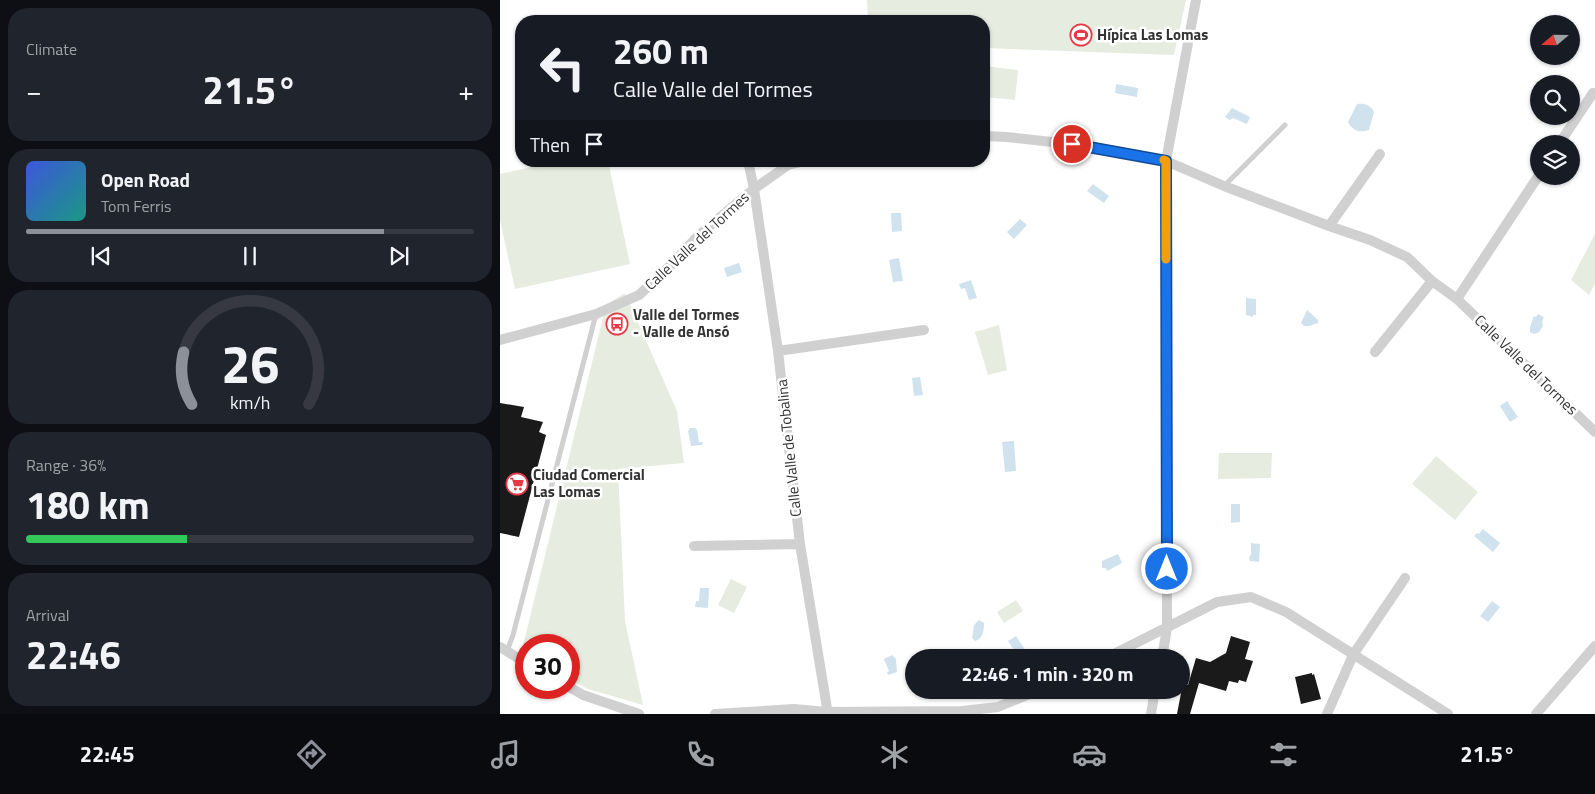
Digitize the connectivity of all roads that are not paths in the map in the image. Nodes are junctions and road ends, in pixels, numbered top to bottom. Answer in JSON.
{"nodes":[{"id":1,"x":1196,"y":0,"type":"edge"},
{"id":2,"x":1593,"y":93,"type":"dead end"},
{"id":3,"x":1285,"y":125,"type":"dead end"},
{"id":4,"x":1565,"y":135,"type":"edge"},
{"id":5,"x":990,"y":136,"type":"edge"},
{"id":6,"x":1380,"y":154,"type":"dead end"},
{"id":7,"x":1166,"y":161,"type":"junction"},
{"id":8,"x":749,"y":167,"type":"edge"},
{"id":9,"x":785,"y":167,"type":"edge"},
{"id":10,"x":1532,"y":185,"type":"edge"},
{"id":11,"x":1224,"y":186,"type":"junction"},
{"id":12,"x":754,"y":189,"type":"junction"},
{"id":13,"x":1329,"y":226,"type":"junction"},
{"id":14,"x":1432,"y":281,"type":"junction"},
{"id":15,"x":1457,"y":299,"type":"junction"},
{"id":16,"x":596,"y":314,"type":"junction"},
{"id":17,"x":924,"y":330,"type":"dead end"},
{"id":18,"x":500,"y":340,"type":"edge"},
{"id":19,"x":778,"y":351,"type":"junction"},
{"id":20,"x":1375,"y":352,"type":"dead end"},
{"id":21,"x":1595,"y":432,"type":"edge"},
{"id":22,"x":800,"y":544,"type":"junction"},
{"id":23,"x":694,"y":546,"type":"dead end"},
{"id":24,"x":1405,"y":578,"type":"dead end"},
{"id":25,"x":1167,"y":628,"type":"junction"},
{"id":26,"x":1595,"y":646,"type":"edge"},
{"id":27,"x":503,"y":649,"type":"edge"},
{"id":28,"x":1124,"y":649,"type":"edge"},
{"id":29,"x":1164,"y":649,"type":"edge"},
{"id":30,"x":1353,"y":655,"type":"junction"},
{"id":31,"x":515,"y":656,"type":"edge"},
{"id":32,"x":580,"y":693,"type":"edge"},
{"id":33,"x":1018,"y":699,"type":"edge"},
{"id":34,"x":1154,"y":699,"type":"edge"},
{"id":35,"x":828,"y":713,"type":"edge"},
{"id":36,"x":639,"y":714,"type":"edge"},
{"id":37,"x":715,"y":714,"type":"edge"},
{"id":38,"x":1151,"y":714,"type":"edge"},
{"id":39,"x":1327,"y":714,"type":"edge"},
{"id":40,"x":1448,"y":714,"type":"edge"},
{"id":41,"x":1536,"y":714,"type":"edge"}],
"edges":[{"from":1,"to":7,"type":"street"},
{"from":2,"to":4,"type":"street"},
{"from":3,"to":11,"type":"lane"},
{"from":5,"to":7,"type":"street","name":"Calle Valle del Tormes"},
{"from":6,"to":13,"type":"street"},
{"from":7,"to":11,"type":"street","name":"Calle Valle del Tormes"},
{"from":7,"to":25,"type":"street"},
{"from":8,"to":12,"type":"street","name":"Calle Valle de Tobalina"},
{"from":9,"to":12,"type":"street","name":"Calle Valle del Tormes"},
{"from":10,"to":15,"type":"street"},
{"from":11,"to":13,"type":"street","name":"Calle Valle del Tormes"},
{"from":12,"to":16,"type":"street","name":"Calle Valle del Tormes"},
{"from":12,"to":19,"type":"street","name":"Calle Valle de Tobalina"},
{"from":13,"to":14,"type":"street","name":"Calle Valle del Tormes"},
{"from":14,"to":15,"type":"street","name":"Calle Valle del Tormes"},
{"from":14,"to":20,"type":"street"},
{"from":15,"to":21,"type":"street","name":"Calle Valle del Tormes"},
{"from":16,"to":18,"type":"street","name":"Calle Valle del Tormes"},
{"from":16,"to":27,"type":"lane"},
{"from":17,"to":19,"type":"street"},
{"from":19,"to":22,"type":"street","name":"Calle Valle de Tobalina"},
{"from":22,"to":23,"type":"street"},
{"from":22,"to":35,"type":"street","name":"Calle Valle de Tobalina"},
{"from":24,"to":30,"type":"street"},
{"from":25,"to":28,"type":"street"},
{"from":25,"to":29,"type":"street"},
{"from":25,"to":30,"type":"street"},
{"from":26,"to":41,"type":"street"},
{"from":27,"to":31,"type":"street"},
{"from":30,"to":39,"type":"street"},
{"from":30,"to":40,"type":"street"},
{"from":32,"to":36,"type":"street"},
{"from":33,"to":35,"type":"street"},
{"from":34,"to":38,"type":"street"},
{"from":35,"to":37,"type":"street"}]}
